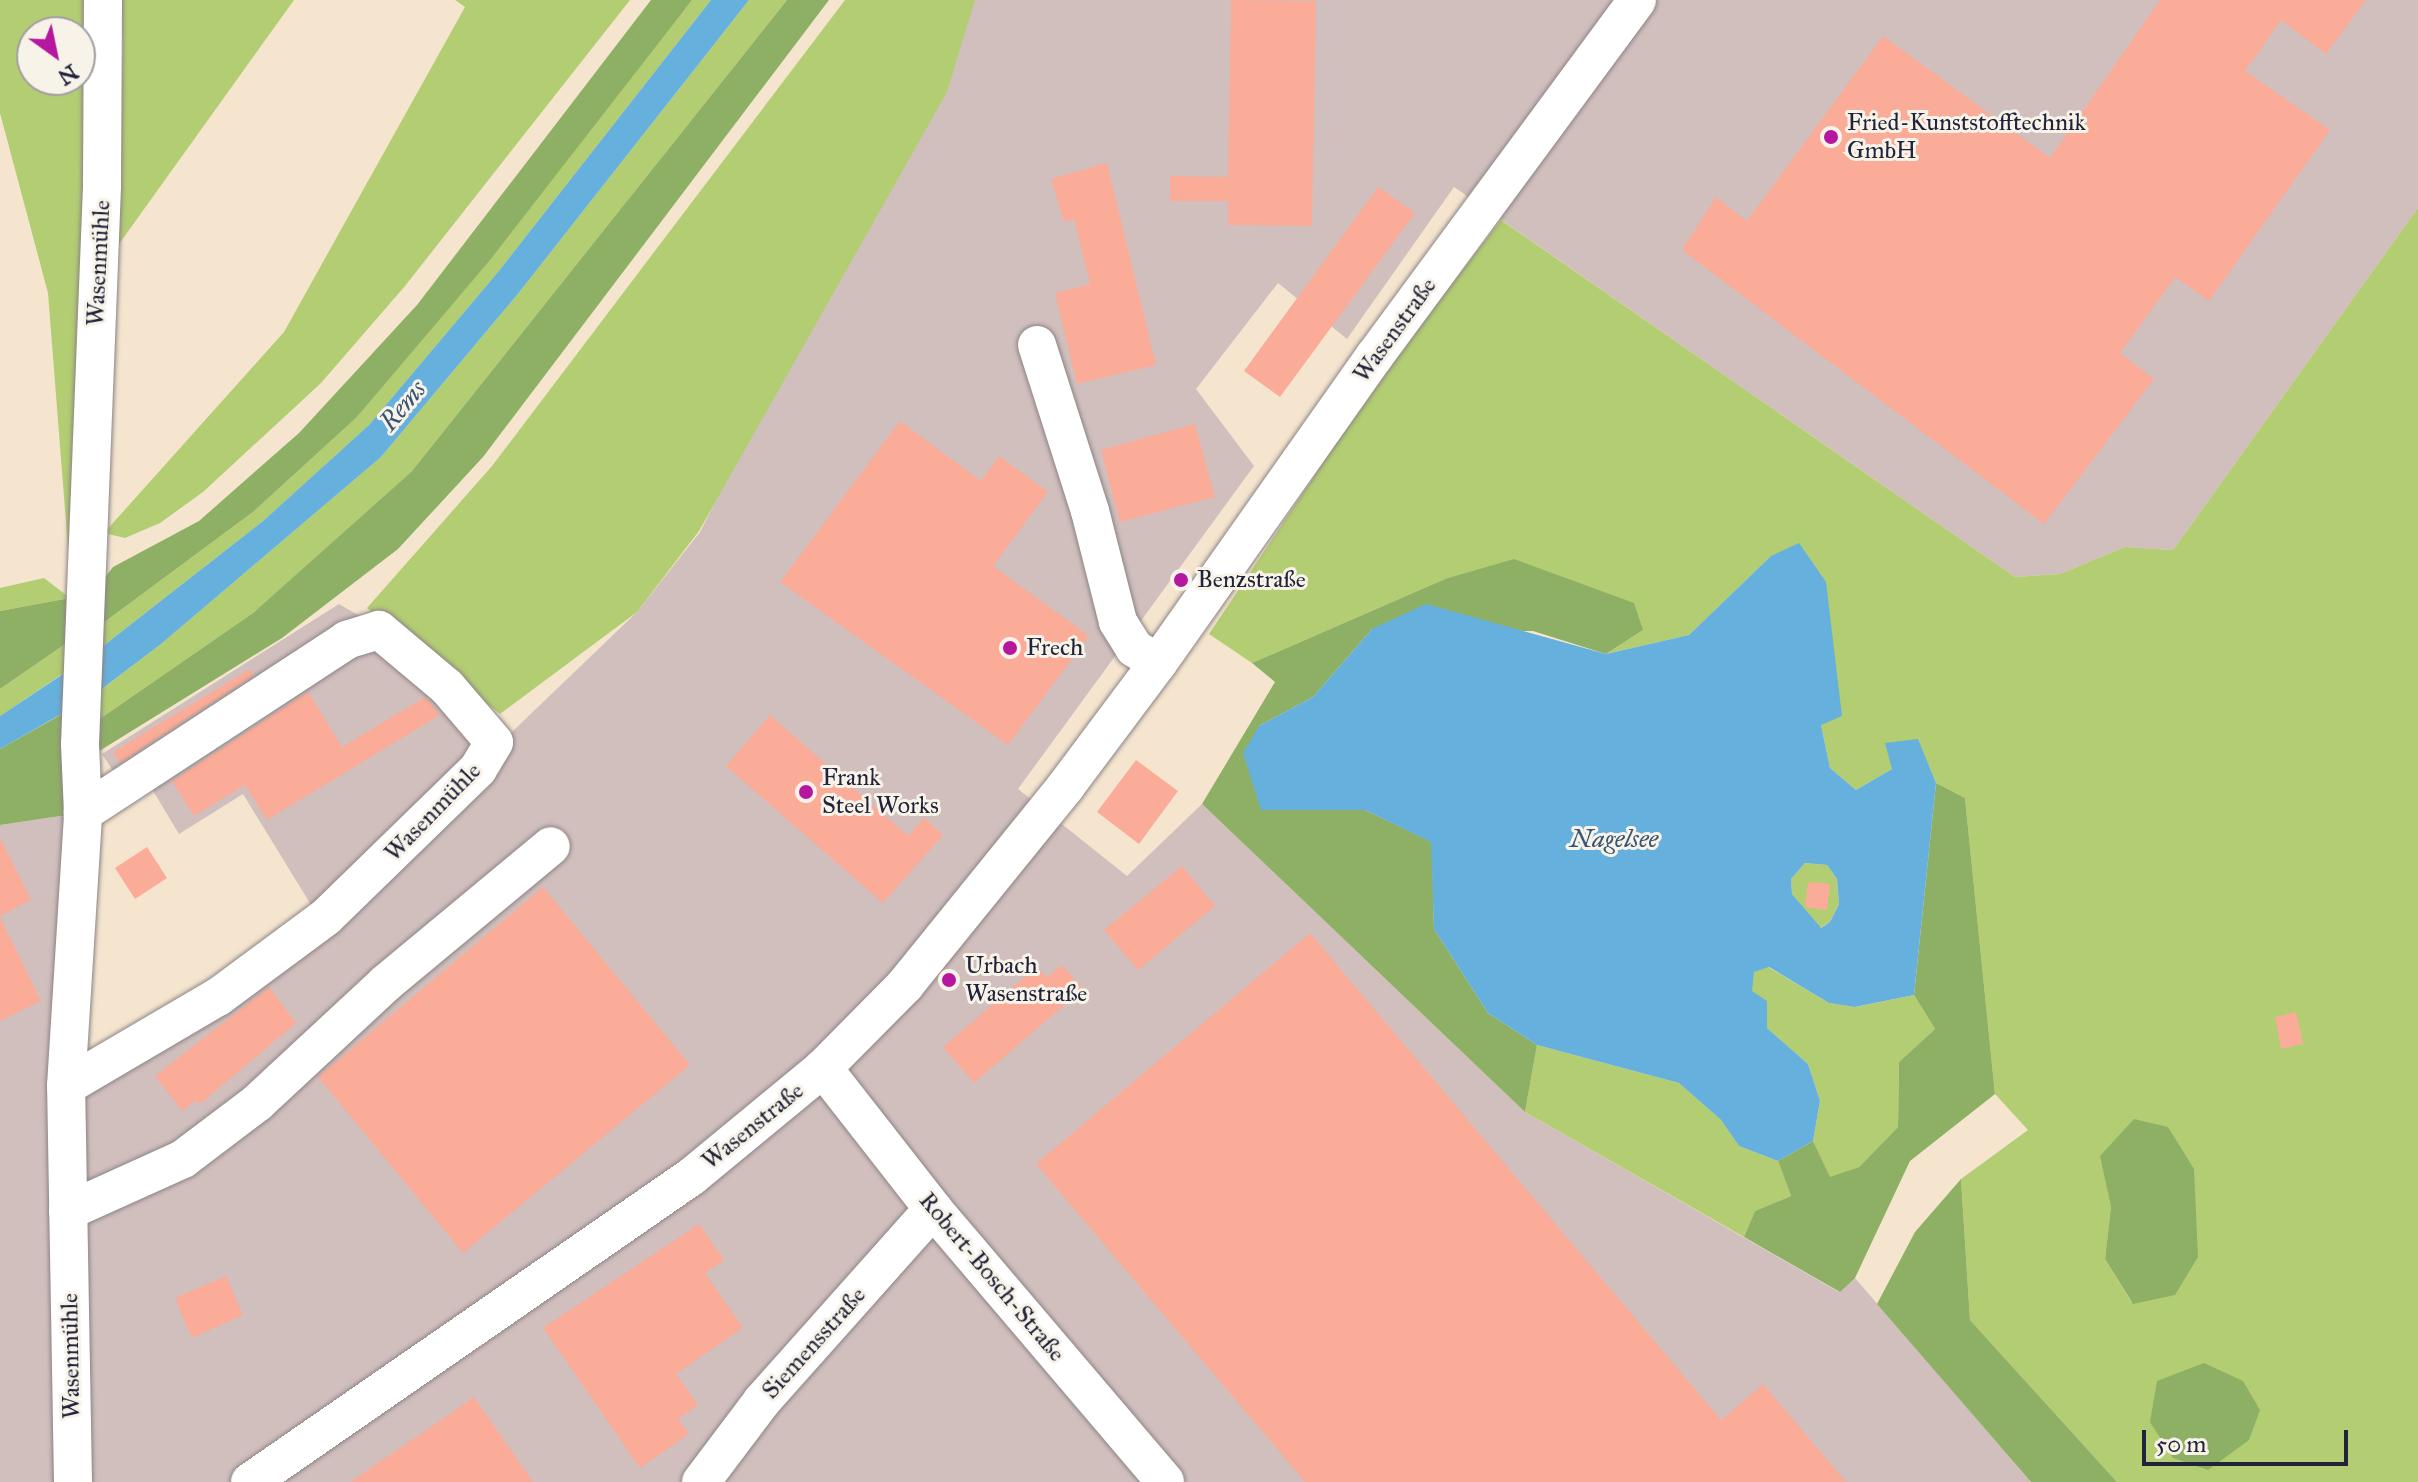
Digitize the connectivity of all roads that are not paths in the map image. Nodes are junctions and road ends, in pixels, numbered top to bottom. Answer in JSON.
{"nodes":[{"id":1,"x":103,"y":0,"type":"edge"},
{"id":2,"x":1637,"y":0,"type":"edge"},
{"id":3,"x":1037,"y":345,"type":"dead end"},
{"id":4,"x":1158,"y":663,"type":"junction"},
{"id":5,"x":83,"y":813,"type":"junction"},
{"id":6,"x":551,"y":846,"type":"dead end"},
{"id":7,"x":823,"y":1068,"type":"junction"},
{"id":8,"x":66,"y":1086,"type":"junction"},
{"id":9,"x":933,"y":1209,"type":"junction"},
{"id":10,"x":68,"y":1211,"type":"junction"},
{"id":11,"x":73,"y":1482,"type":"edge"},
{"id":12,"x":250,"y":1482,"type":"edge"},
{"id":13,"x":701,"y":1482,"type":"edge"},
{"id":14,"x":1165,"y":1482,"type":"edge"}],
"edges":[{"from":1,"to":5,"type":"street","name":"Wasenmühle"},
{"from":2,"to":4,"type":"street","name":"Wasenstraße"},
{"from":3,"to":4,"type":"street"},
{"from":4,"to":7,"type":"street","name":"Wasenstraße"},
{"from":5,"to":8,"type":"street","name":"Wasenmühle"},
{"from":5,"to":8,"type":"street","name":"Wasenmühle"},
{"from":6,"to":10,"type":"street"},
{"from":7,"to":9,"type":"street","name":"Robert-Bosch-Straße"},
{"from":7,"to":12,"type":"street","name":"Wasenstraße"},
{"from":8,"to":10,"type":"street","name":"Wasenmühle"},
{"from":9,"to":13,"type":"street","name":"Siemensstraße"},
{"from":9,"to":14,"type":"street","name":"Robert-Bosch-Straße"},
{"from":10,"to":11,"type":"street","name":"Wasenmühle"}]}
